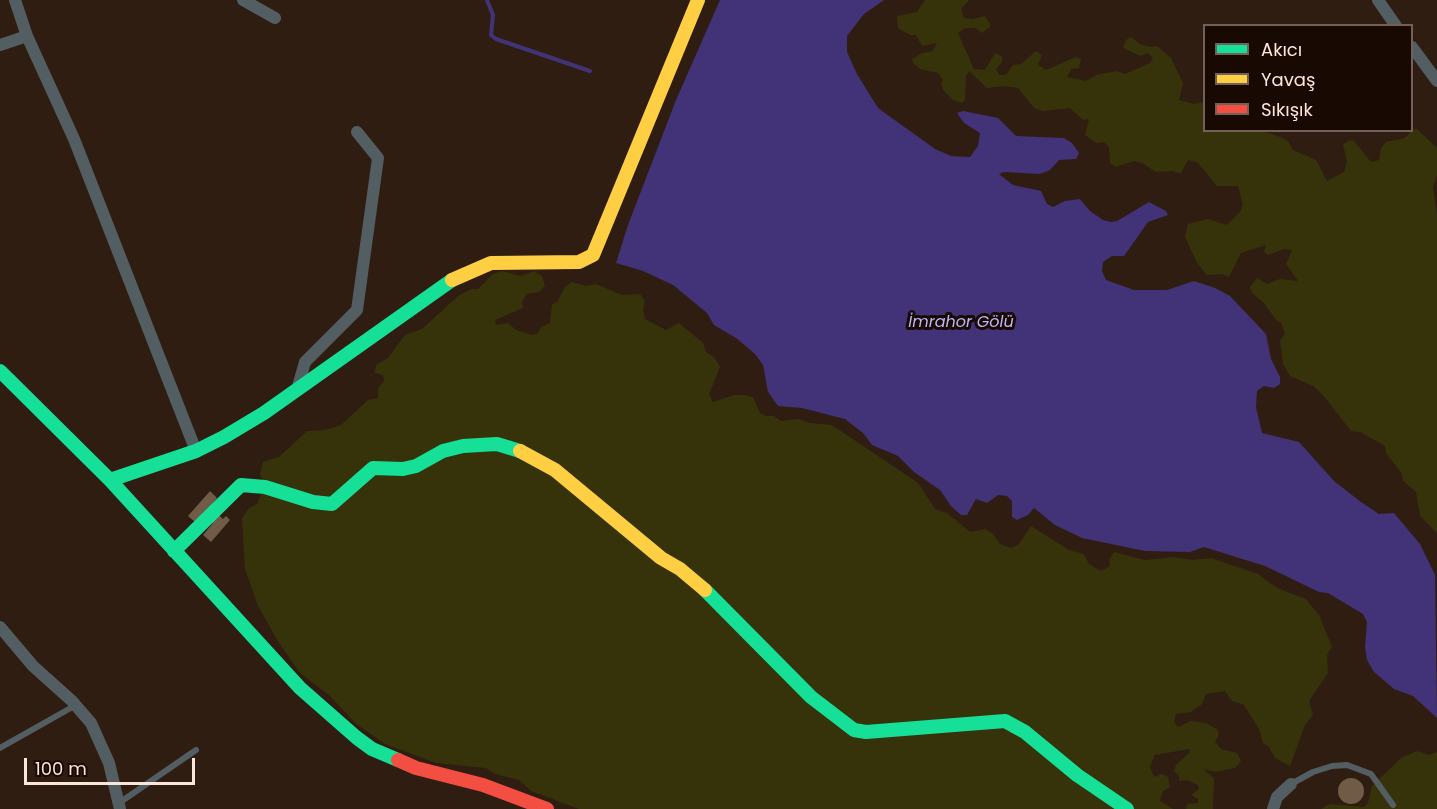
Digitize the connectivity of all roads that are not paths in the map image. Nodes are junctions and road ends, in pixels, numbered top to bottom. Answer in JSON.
{"nodes":[{"id":1,"x":15,"y":0,"type":"edge"},
{"id":2,"x":243,"y":0,"type":"edge"},
{"id":3,"x":698,"y":0,"type":"edge"},
{"id":4,"x":1378,"y":0,"type":"edge"},
{"id":5,"x":275,"y":18,"type":"dead end"},
{"id":6,"x":1395,"y":24,"type":"edge"},
{"id":7,"x":27,"y":36,"type":"junction"},
{"id":8,"x":0,"y":45,"type":"edge"},
{"id":9,"x":1413,"y":48,"type":"edge"},
{"id":10,"x":1437,"y":81,"type":"edge"},
{"id":11,"x":357,"y":132,"type":"dead end"},
{"id":12,"x":0,"y":371,"type":"edge"},
{"id":13,"x":297,"y":390,"type":"junction"},
{"id":14,"x":196,"y":451,"type":"junction"},
{"id":15,"x":110,"y":480,"type":"junction"},
{"id":16,"x":174,"y":551,"type":"junction"},
{"id":17,"x":0,"y":627,"type":"edge"},
{"id":18,"x":76,"y":705,"type":"junction"},
{"id":19,"x":0,"y":748,"type":"edge"},
{"id":20,"x":196,"y":750,"type":"dead end"},
{"id":21,"x":1291,"y":784,"type":"joint"},
{"id":22,"x":1393,"y":805,"type":"dead end"},
{"id":23,"x":119,"y":806,"type":"edge"},
{"id":24,"x":542,"y":808,"type":"edge"},
{"id":25,"x":1127,"y":809,"type":"edge"},
{"id":26,"x":1273,"y":809,"type":"edge"}],
"edges":[{"from":1,"to":7,"type":"street"},
{"from":2,"to":5,"type":"street"},
{"from":3,"to":13,"type":"street"},
{"from":4,"to":6,"type":"street"},
{"from":7,"to":8,"type":"street"},
{"from":7,"to":14,"type":"street"},
{"from":9,"to":10,"type":"street"},
{"from":11,"to":13,"type":"street"},
{"from":12,"to":15,"type":"street"},
{"from":13,"to":14,"type":"street"},
{"from":14,"to":15,"type":"street"},
{"from":15,"to":16,"type":"street"},
{"from":16,"to":24,"type":"street"},
{"from":16,"to":25,"type":"street"},
{"from":17,"to":18,"type":"street"},
{"from":18,"to":19,"type":"lane"},
{"from":18,"to":23,"type":"street"},
{"from":20,"to":23,"type":"lane"},
{"from":21,"to":22,"type":"lane"},
{"from":21,"to":26,"type":"street"}]}
